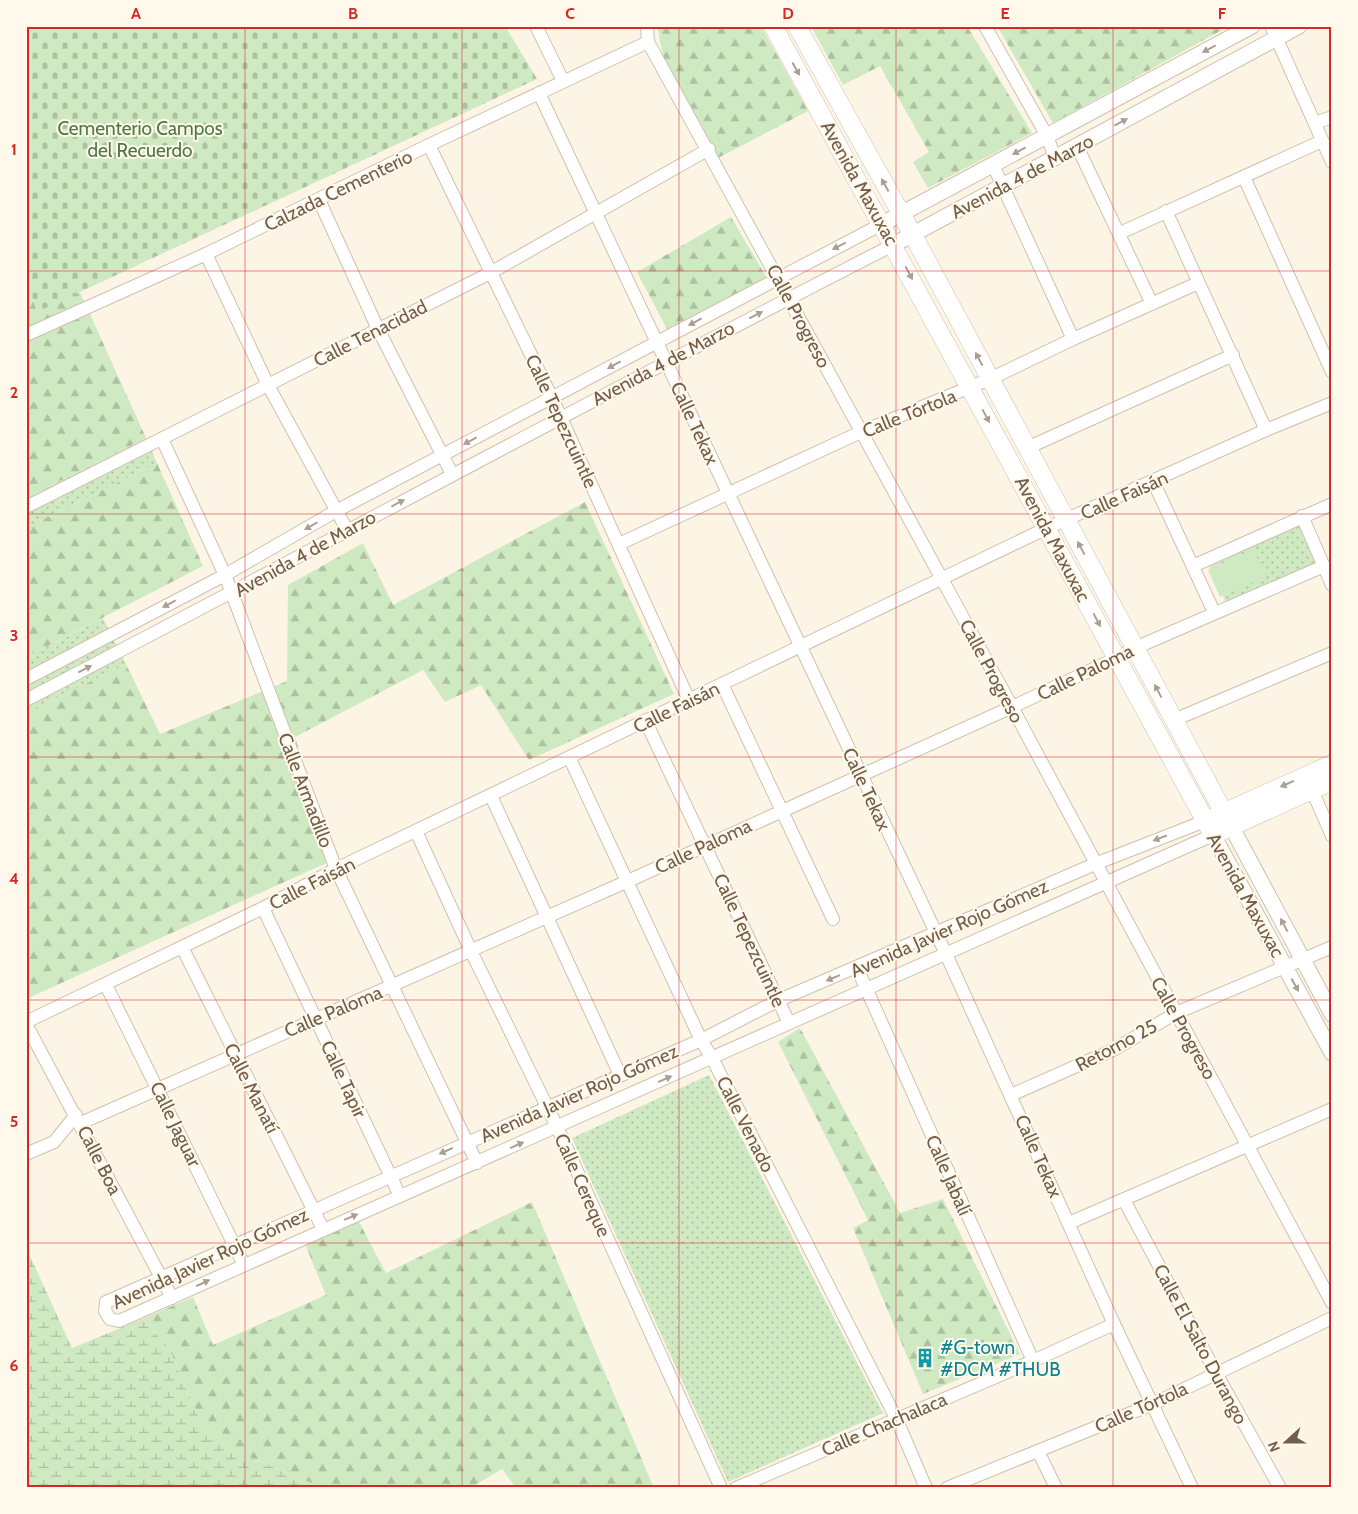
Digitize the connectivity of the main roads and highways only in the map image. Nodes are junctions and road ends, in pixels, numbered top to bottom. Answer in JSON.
{"nodes":[{"id":1,"x":773,"y":26,"type":"edge"},
{"id":2,"x":797,"y":26,"type":"edge"},
{"id":3,"x":1332,"y":764,"type":"edge"},
{"id":4,"x":1199,"y":766,"type":"junction"},
{"id":5,"x":1181,"y":777,"type":"junction"},
{"id":6,"x":1332,"y":781,"type":"edge"},
{"id":7,"x":1227,"y":819,"type":"junction"},
{"id":8,"x":1209,"y":828,"type":"joint"}],
"edges":[{"from":1,"to":5,"type":"main road","name":"Avenida Maxuxac","one_way":true},
{"from":4,"to":2,"type":"main road","name":"Avenida Maxuxac","one_way":true},
{"from":3,"to":7,"type":"main road","name":"Avenida Javier Rojo Gómez","one_way":true},
{"from":4,"to":5,"type":"main road"},
{"from":4,"to":7,"type":"main road","name":"Avenida Maxuxac"},
{"from":5,"to":8,"type":"main road","name":"Avenida Maxuxac"},
{"from":6,"to":7,"type":"main road","name":"Avenida Javier Rojo Gómez"},
{"from":7,"to":8,"type":"main road","name":"Avenida Javier Rojo Gómez"}]}
